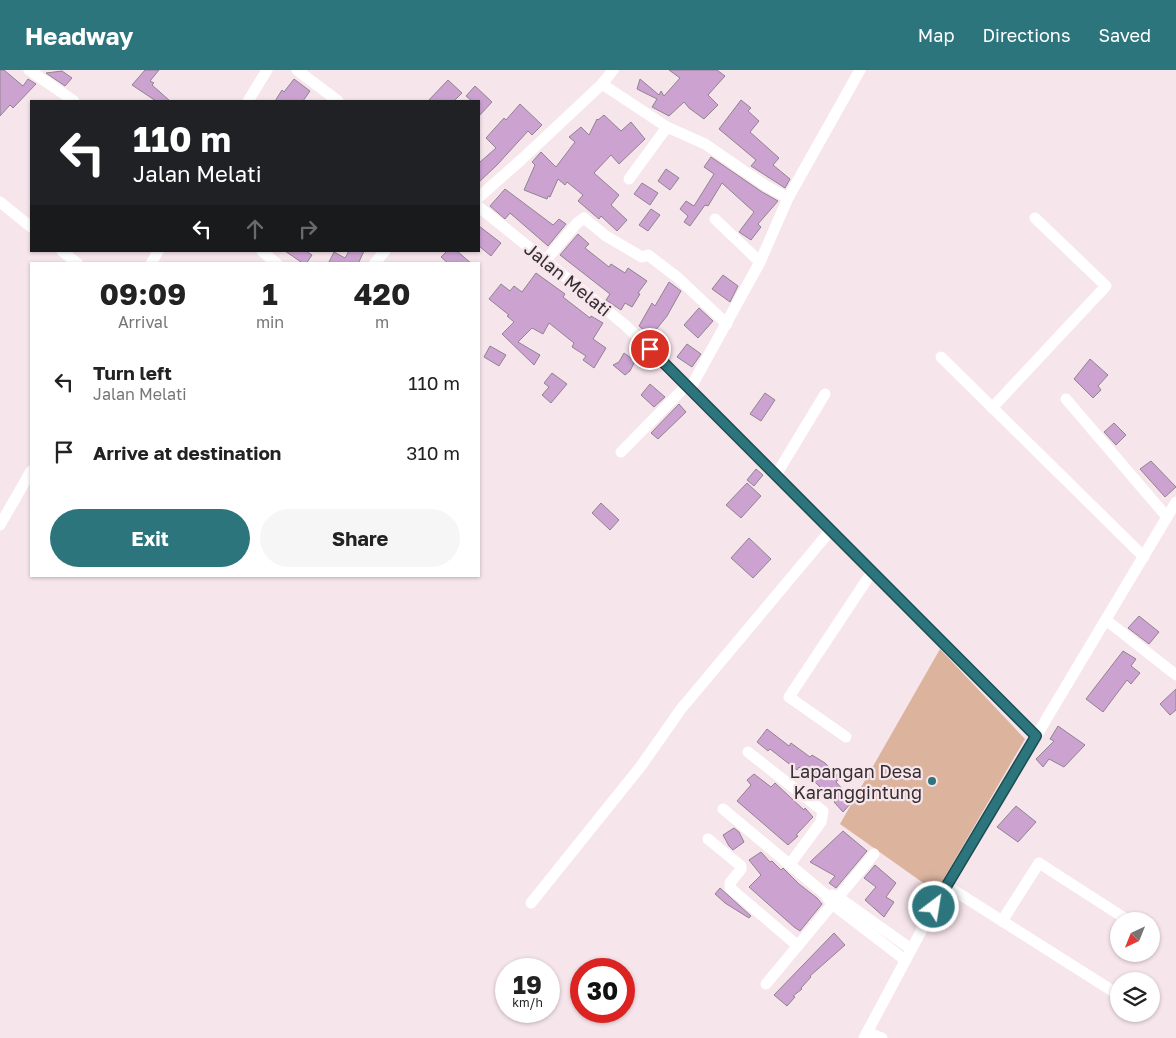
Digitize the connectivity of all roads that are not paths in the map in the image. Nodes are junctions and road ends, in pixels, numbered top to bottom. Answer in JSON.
{"nodes":[{"id":1,"x":29,"y":70,"type":"edge"},
{"id":2,"x":267,"y":70,"type":"edge"},
{"id":3,"x":297,"y":70,"type":"edge"},
{"id":4,"x":613,"y":70,"type":"edge"},
{"id":5,"x":860,"y":70,"type":"edge"},
{"id":6,"x":602,"y":84,"type":"junction"},
{"id":7,"x":73,"y":100,"type":"edge"},
{"id":8,"x":249,"y":100,"type":"edge"},
{"id":9,"x":337,"y":100,"type":"edge"},
{"id":10,"x":667,"y":127,"type":"junction"},
{"id":11,"x":630,"y":179,"type":"dead end"},
{"id":12,"x":480,"y":196,"type":"edge"},
{"id":13,"x":788,"y":198,"type":"junction"},
{"id":14,"x":0,"y":202,"type":"edge"},
{"id":15,"x":480,"y":208,"type":"edge"},
{"id":16,"x":1035,"y":218,"type":"dead end"},
{"id":17,"x":714,"y":219,"type":"dead end"},
{"id":18,"x":30,"y":226,"type":"edge"},
{"id":19,"x":63,"y":252,"type":"edge"},
{"id":20,"x":263,"y":252,"type":"edge"},
{"id":21,"x":384,"y":252,"type":"edge"},
{"id":22,"x":546,"y":260,"type":"junction"},
{"id":23,"x":76,"y":262,"type":"edge"},
{"id":24,"x":276,"y":262,"type":"edge"},
{"id":25,"x":376,"y":262,"type":"edge"},
{"id":26,"x":760,"y":262,"type":"junction"},
{"id":27,"x":727,"y":324,"type":"junction"},
{"id":28,"x":941,"y":357,"type":"dead end"},
{"id":29,"x":688,"y":387,"type":"junction"},
{"id":30,"x":825,"y":394,"type":"dead end"},
{"id":31,"x":1066,"y":399,"type":"dead end"},
{"id":32,"x":992,"y":408,"type":"junction"},
{"id":33,"x":622,"y":452,"type":"dead end"},
{"id":34,"x":30,"y":473,"type":"edge"},
{"id":35,"x":776,"y":475,"type":"junction"},
{"id":36,"x":1176,"y":502,"type":"edge"},
{"id":37,"x":1167,"y":517,"type":"junction"},
{"id":38,"x":0,"y":525,"type":"edge"},
{"id":39,"x":830,"y":530,"type":"junction"},
{"id":40,"x":1144,"y":557,"type":"junction"},
{"id":41,"x":872,"y":572,"type":"junction"},
{"id":42,"x":1106,"y":620,"type":"junction"},
{"id":43,"x":1176,"y":675,"type":"edge"},
{"id":44,"x":1036,"y":736,"type":"junction"},
{"id":45,"x":846,"y":738,"type":"dead end"},
{"id":46,"x":748,"y":752,"type":"dead end"},
{"id":47,"x":722,"y":809,"type":"dead end"},
{"id":48,"x":708,"y":839,"type":"dead end"},
{"id":49,"x":874,"y":854,"type":"dead end"},
{"id":50,"x":790,"y":864,"type":"junction"},
{"id":51,"x":947,"y":886,"type":"junction"},
{"id":52,"x":835,"y":901,"type":"junction"},
{"id":53,"x":531,"y":904,"type":"dead end"},
{"id":54,"x":1115,"y":912,"type":"edge"},
{"id":55,"x":1002,"y":921,"type":"junction"},
{"id":56,"x":798,"y":946,"type":"junction"},
{"id":57,"x":911,"y":949,"type":"junction"},
{"id":58,"x":905,"y":960,"type":"junction"},
{"id":59,"x":766,"y":984,"type":"dead end"},
{"id":60,"x":1110,"y":989,"type":"edge"},
{"id":61,"x":865,"y":1035,"type":"edge"},
{"id":62,"x":882,"y":1038,"type":"edge"}],
"edges":[{"from":1,"to":7,"type":"street"},
{"from":2,"to":8,"type":"street"},
{"from":3,"to":9,"type":"street"},
{"from":4,"to":6,"type":"street"},
{"from":5,"to":13,"type":"street"},
{"from":6,"to":10,"type":"street"},
{"from":6,"to":12,"type":"street"},
{"from":10,"to":11,"type":"street"},
{"from":10,"to":13,"type":"street"},
{"from":13,"to":26,"type":"street"},
{"from":14,"to":18,"type":"street"},
{"from":15,"to":22,"type":"street","name":"Jalan Melati"},
{"from":16,"to":32,"type":"street"},
{"from":17,"to":26,"type":"street"},
{"from":19,"to":23,"type":"street"},
{"from":20,"to":24,"type":"street"},
{"from":21,"to":25,"type":"street"},
{"from":22,"to":27,"type":"street"},
{"from":22,"to":29,"type":"street","name":"Jalan Melati"},
{"from":26,"to":27,"type":"street"},
{"from":27,"to":29,"type":"street"},
{"from":28,"to":32,"type":"street"},
{"from":29,"to":33,"type":"street"},
{"from":29,"to":35,"type":"street","name":"Jalan Melati"},
{"from":30,"to":35,"type":"street"},
{"from":31,"to":37,"type":"street"},
{"from":32,"to":40,"type":"street"},
{"from":34,"to":38,"type":"street"},
{"from":35,"to":39,"type":"street","name":"Jalan Melati"},
{"from":36,"to":37,"type":"street"},
{"from":37,"to":40,"type":"street"},
{"from":39,"to":41,"type":"street","name":"Jalan Melati"},
{"from":39,"to":53,"type":"street"},
{"from":40,"to":42,"type":"street"},
{"from":41,"to":44,"type":"street","name":"Jalan Melati"},
{"from":41,"to":45,"type":"street"},
{"from":42,"to":43,"type":"street"},
{"from":42,"to":44,"type":"street"},
{"from":44,"to":51,"type":"street"},
{"from":46,"to":50,"type":"street"},
{"from":47,"to":50,"type":"street"},
{"from":48,"to":56,"type":"street"},
{"from":49,"to":52,"type":"street"},
{"from":50,"to":52,"type":"street"},
{"from":51,"to":55,"type":"street"},
{"from":51,"to":57,"type":"street"},
{"from":52,"to":56,"type":"street"},
{"from":52,"to":57,"type":"street"},
{"from":52,"to":58,"type":"street"},
{"from":54,"to":55,"type":"street"},
{"from":55,"to":60,"type":"street"},
{"from":56,"to":59,"type":"street"},
{"from":57,"to":58,"type":"street"},
{"from":58,"to":61,"type":"street"},
{"from":61,"to":62,"type":"street"}]}
